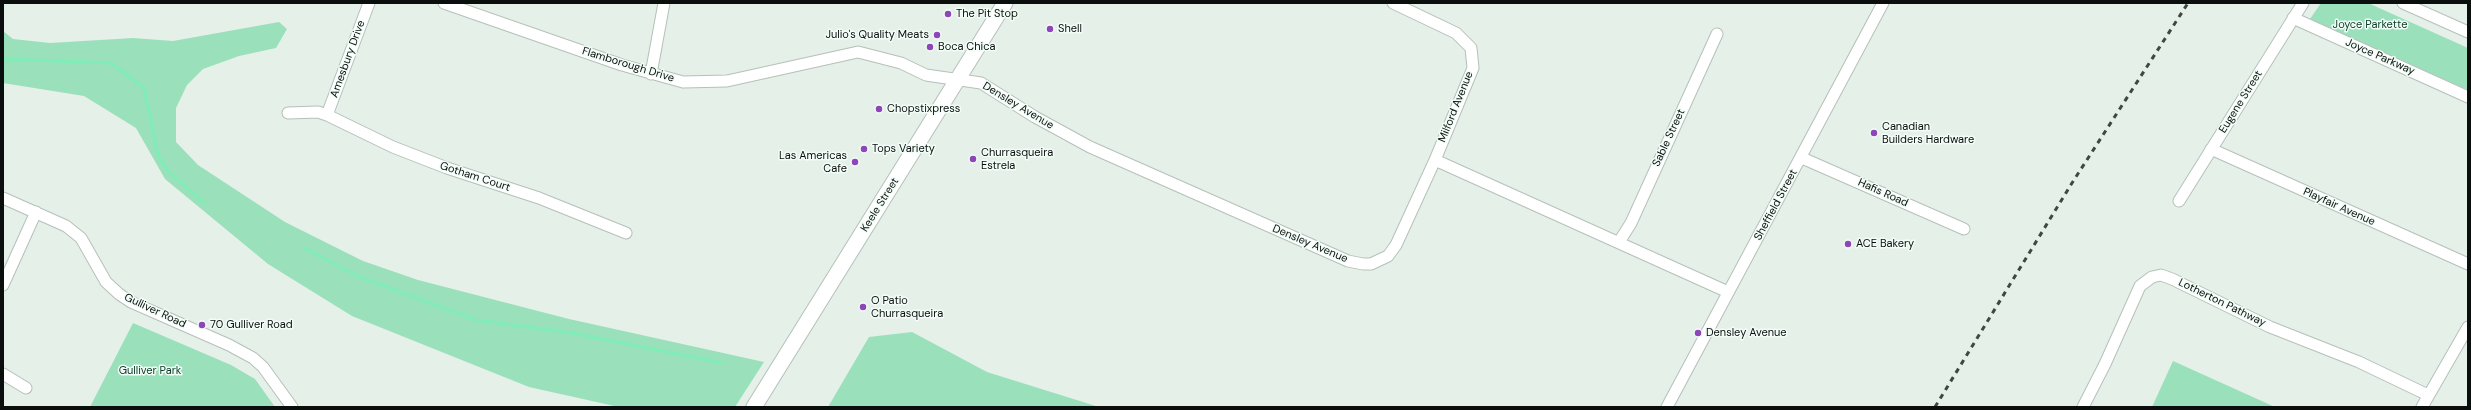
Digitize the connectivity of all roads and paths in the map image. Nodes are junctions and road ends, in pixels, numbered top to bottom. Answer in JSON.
{"nodes":[{"id":1,"x":369,"y":3,"type":"edge"},
{"id":2,"x":444,"y":3,"type":"edge"},
{"id":3,"x":664,"y":3,"type":"edge"},
{"id":4,"x":1005,"y":3,"type":"edge"},
{"id":5,"x":1393,"y":3,"type":"edge"},
{"id":6,"x":1884,"y":3,"type":"edge"},
{"id":7,"x":2303,"y":3,"type":"edge"},
{"id":8,"x":2403,"y":3,"type":"edge"},
{"id":9,"x":2293,"y":18,"type":"junction"},
{"id":10,"x":2468,"y":32,"type":"edge"},
{"id":11,"x":1717,"y":34,"type":"dead end"},
{"id":12,"x":651,"y":74,"type":"junction"},
{"id":13,"x":957,"y":81,"type":"junction"},
{"id":14,"x":2468,"y":97,"type":"edge"},
{"id":15,"x":288,"y":113,"type":"dead end"},
{"id":16,"x":327,"y":115,"type":"junction"},
{"id":17,"x":2211,"y":149,"type":"junction"},
{"id":18,"x":1802,"y":158,"type":"junction"},
{"id":19,"x":1435,"y":160,"type":"junction"},
{"id":20,"x":3,"y":198,"type":"edge"},
{"id":21,"x":2179,"y":201,"type":"dead end"},
{"id":22,"x":36,"y":212,"type":"junction"},
{"id":23,"x":1964,"y":229,"type":"dead end"},
{"id":24,"x":626,"y":233,"type":"dead end"},
{"id":25,"x":1620,"y":242,"type":"junction"},
{"id":26,"x":2468,"y":264,"type":"edge"},
{"id":27,"x":3,"y":285,"type":"edge"},
{"id":28,"x":1728,"y":292,"type":"junction"},
{"id":29,"x":2468,"y":327,"type":"edge"},
{"id":30,"x":3,"y":374,"type":"edge"},
{"id":31,"x":26,"y":388,"type":"dead end"},
{"id":32,"x":2428,"y":395,"type":"junction"},
{"id":33,"x":292,"y":407,"type":"edge"},
{"id":34,"x":754,"y":407,"type":"edge"},
{"id":35,"x":1667,"y":407,"type":"edge"},
{"id":36,"x":2083,"y":407,"type":"edge"},
{"id":37,"x":2422,"y":407,"type":"edge"}],
"edges":[{"from":1,"to":16,"type":"street","name":"Amesbury Drive"},
{"from":2,"to":12,"type":"street","name":"Flamborough Drive"},
{"from":3,"to":12,"type":"street"},
{"from":4,"to":13,"type":"main road","name":"Keele Street"},
{"from":5,"to":19,"type":"street","name":"Milford Avenue"},
{"from":6,"to":18,"type":"street","name":"Sheffield Street"},
{"from":7,"to":9,"type":"street","name":"Eugene Street"},
{"from":8,"to":10,"type":"street"},
{"from":9,"to":14,"type":"street","name":"Joyce Parkway"},
{"from":9,"to":17,"type":"street","name":"Eugene Street"},
{"from":11,"to":25,"type":"street","name":"Sable Street"},
{"from":12,"to":13,"type":"street","name":"Flamborough Drive"},
{"from":13,"to":19,"type":"street","name":"Densley Avenue"},
{"from":13,"to":34,"type":"main road","name":"Keele Street"},
{"from":15,"to":16,"type":"street","name":"Gotham Court"},
{"from":16,"to":24,"type":"street","name":"Gotham Court"},
{"from":17,"to":21,"type":"street","name":"Eugene Street"},
{"from":17,"to":26,"type":"street","name":"Playfair Avenue"},
{"from":18,"to":23,"type":"street","name":"Hafis Road"},
{"from":18,"to":28,"type":"street","name":"Sheffield Street"},
{"from":19,"to":25,"type":"street"},
{"from":20,"to":22,"type":"street","name":"Gulliver Road"},
{"from":22,"to":27,"type":"street"},
{"from":22,"to":33,"type":"street","name":"Gulliver Road"},
{"from":25,"to":28,"type":"street"},
{"from":28,"to":35,"type":"street","name":"Sheffield Street"},
{"from":29,"to":32,"type":"street"},
{"from":30,"to":31,"type":"street"},
{"from":32,"to":36,"type":"street","name":"Lotherton Pathway"},
{"from":32,"to":37,"type":"street"}]}
